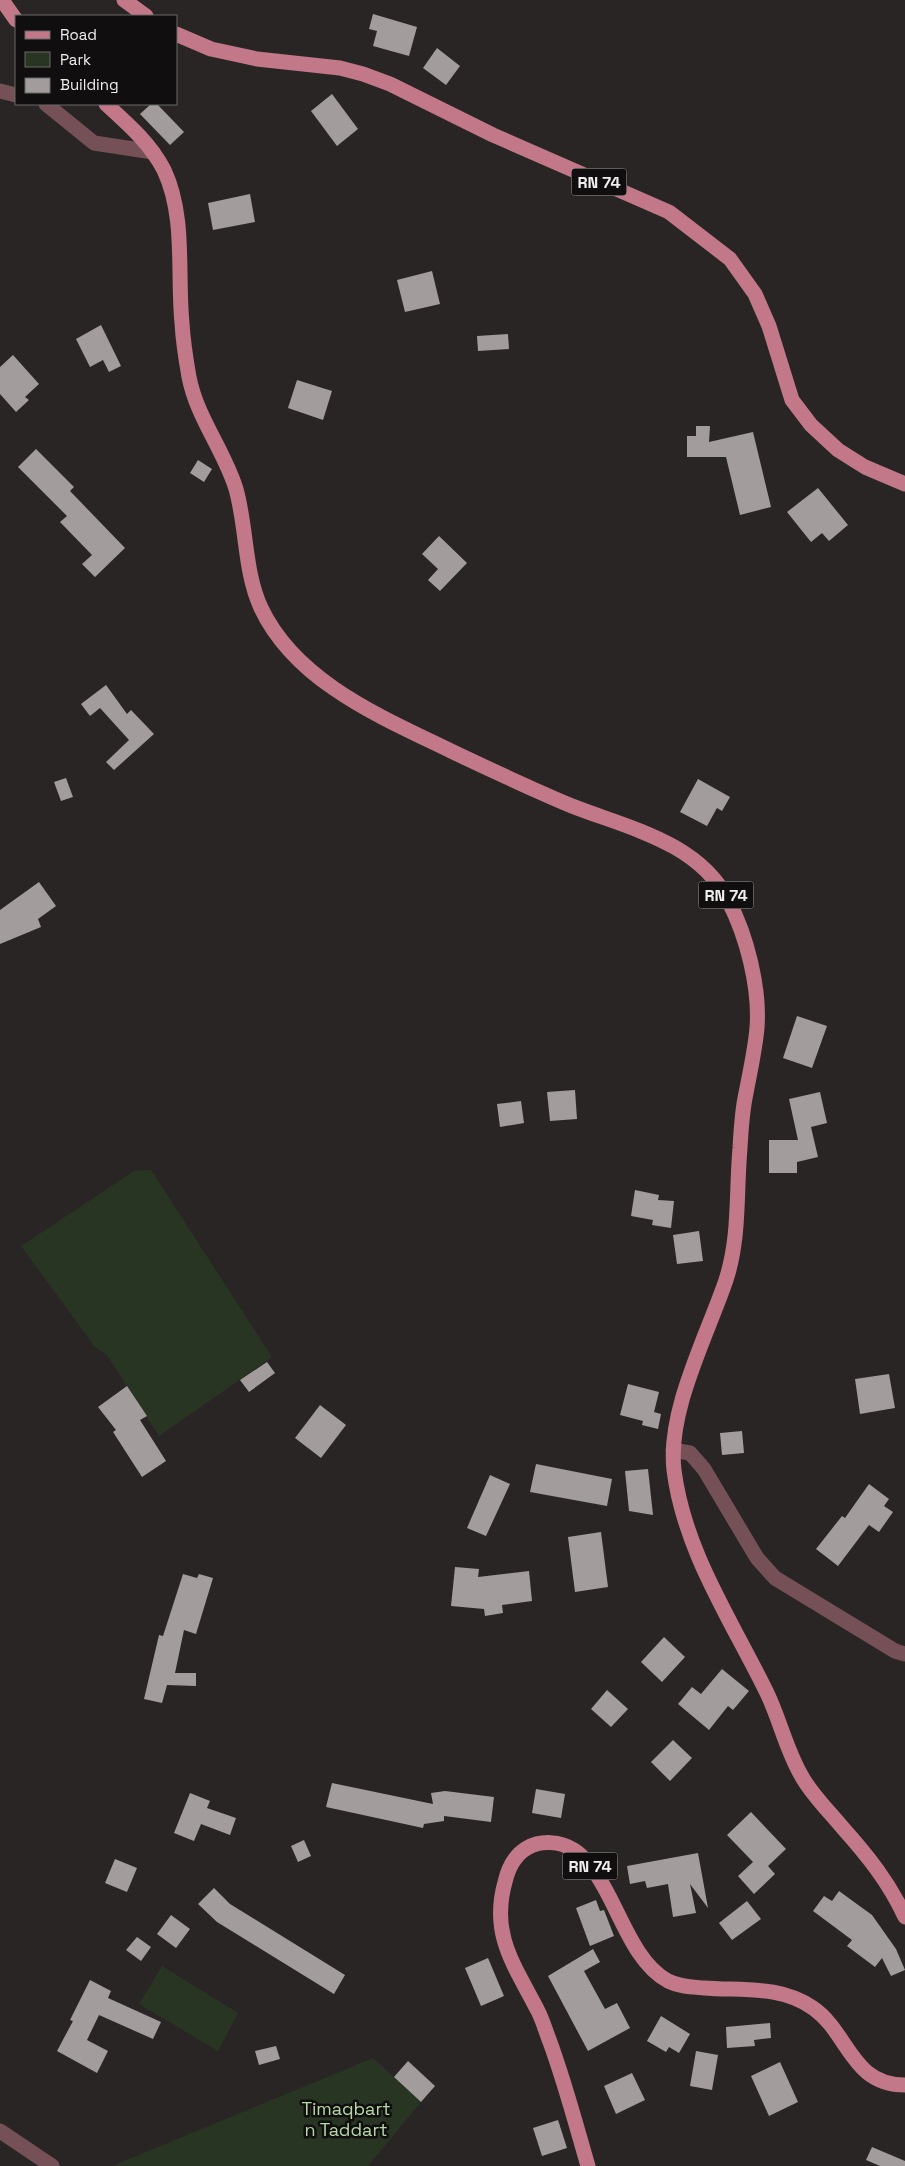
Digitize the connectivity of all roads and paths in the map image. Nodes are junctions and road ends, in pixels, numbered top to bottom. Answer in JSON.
{"nodes":[{"id":1,"x":2,"y":0,"type":"edge"},
{"id":2,"x":124,"y":0,"type":"edge"},
{"id":3,"x":145,"y":15,"type":"edge"},
{"id":4,"x":15,"y":19,"type":"edge"},
{"id":5,"x":178,"y":35,"type":"edge"},
{"id":6,"x":0,"y":91,"type":"edge"},
{"id":7,"x":15,"y":95,"type":"edge"},
{"id":8,"x":47,"y":105,"type":"edge"},
{"id":9,"x":107,"y":105,"type":"edge"},
{"id":10,"x":152,"y":152,"type":"junction"},
{"id":11,"x":905,"y":484,"type":"edge"},
{"id":12,"x":673,"y":1450,"type":"junction"},
{"id":13,"x":905,"y":1654,"type":"edge"},
{"id":14,"x":905,"y":1917,"type":"edge"},
{"id":15,"x":905,"y":2085,"type":"edge"},
{"id":16,"x":0,"y":2131,"type":"edge"},
{"id":17,"x":52,"y":2166,"type":"edge"},
{"id":18,"x":588,"y":2166,"type":"edge"}],
"edges":[{"from":1,"to":4,"type":"main road"},
{"from":2,"to":3,"type":"main road"},
{"from":5,"to":11,"type":"main road","number":"RN 74"},
{"from":6,"to":7,"type":"street"},
{"from":8,"to":10,"type":"street"},
{"from":9,"to":10,"type":"main road","number":"RN 74"},
{"from":10,"to":12,"type":"main road","number":"RN 74"},
{"from":12,"to":13,"type":"street"},
{"from":12,"to":14,"type":"main road","number":"RN 74"},
{"from":15,"to":18,"type":"main road","number":"RN 74"},
{"from":16,"to":17,"type":"street"}]}
